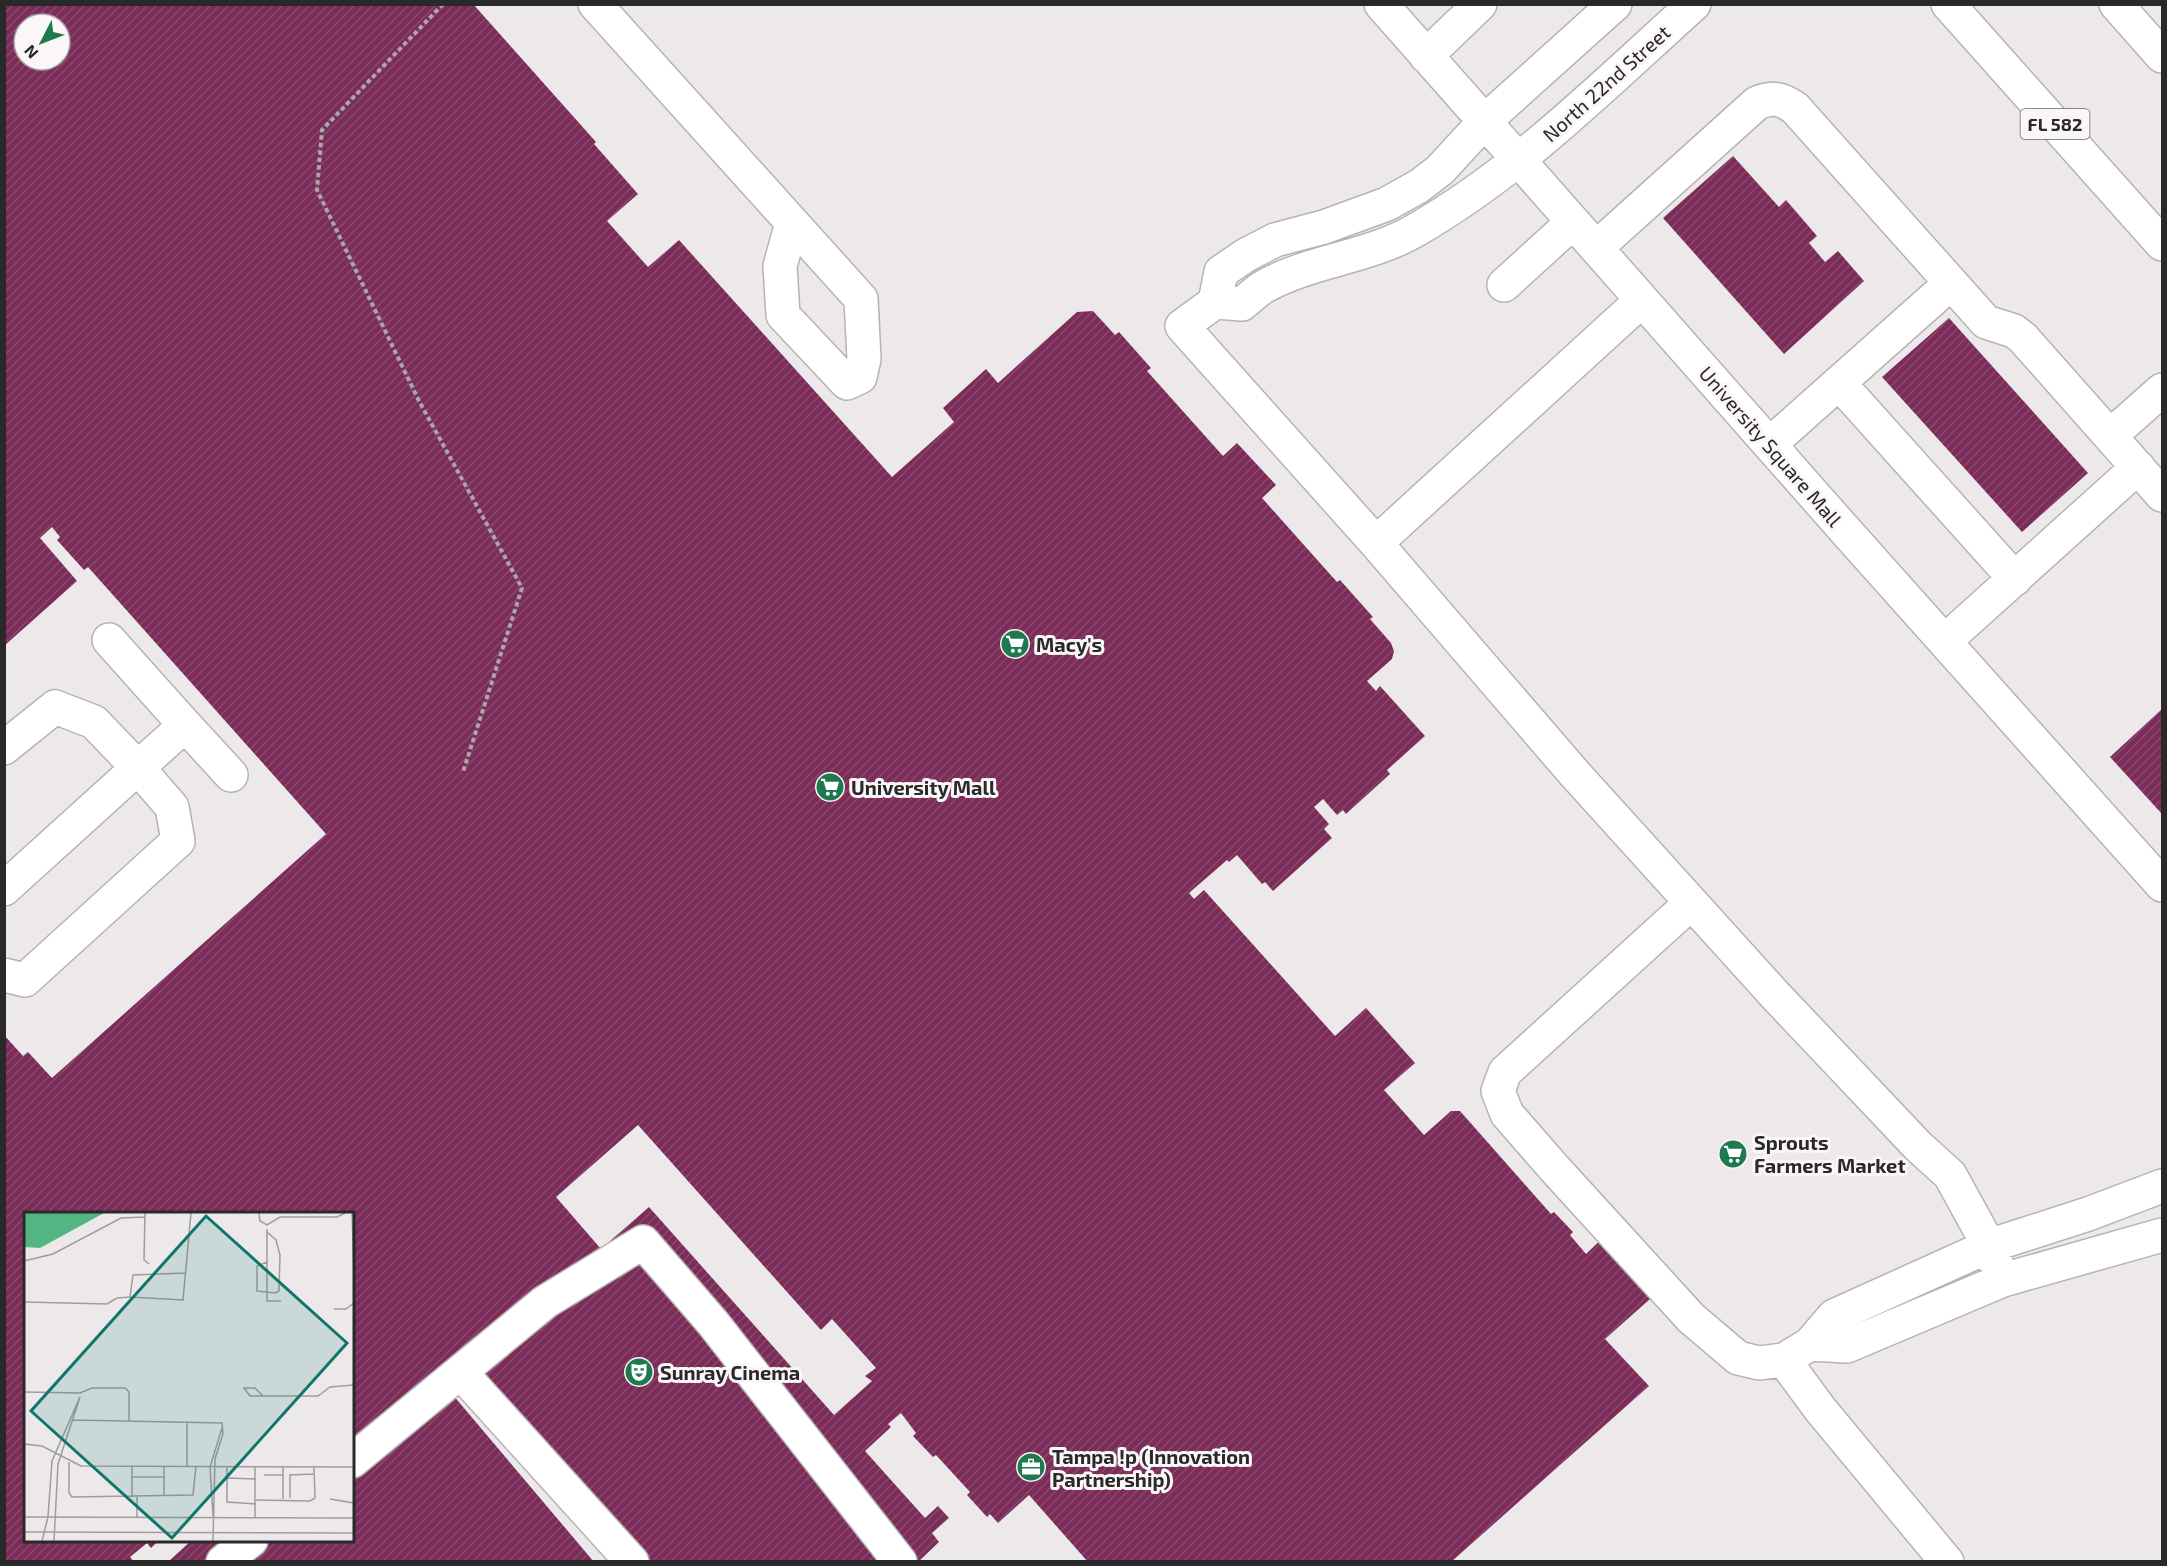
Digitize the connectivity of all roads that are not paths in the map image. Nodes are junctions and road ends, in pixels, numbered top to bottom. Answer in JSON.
{"nodes":[{"id":1,"x":595,"y":4,"type":"edge"},
{"id":2,"x":1380,"y":4,"type":"edge"},
{"id":3,"x":1480,"y":4,"type":"edge"},
{"id":4,"x":1615,"y":4,"type":"edge"},
{"id":5,"x":1694,"y":4,"type":"edge"},
{"id":6,"x":1948,"y":4,"type":"edge"},
{"id":7,"x":2117,"y":5,"type":"edge"},
{"id":8,"x":1426,"y":56,"type":"junction"},
{"id":9,"x":2163,"y":56,"type":"edge"},
{"id":10,"x":1485,"y":122,"type":"junction"},
{"id":11,"x":1519,"y":161,"type":"junction"},
{"id":12,"x":792,"y":222,"type":"dead end"},
{"id":13,"x":1573,"y":222,"type":"junction"},
{"id":14,"x":2163,"y":244,"type":"edge"},
{"id":15,"x":1596,"y":248,"type":"junction"},
{"id":16,"x":1951,"y":283,"type":"junction"},
{"id":17,"x":1504,"y":285,"type":"dead end"},
{"id":18,"x":1642,"y":300,"type":"junction"},
{"id":19,"x":1215,"y":302,"type":"junction"},
{"id":20,"x":1839,"y":383,"type":"junction"},
{"id":21,"x":2163,"y":390,"type":"edge"},
{"id":22,"x":2110,"y":436,"type":"junction"},
{"id":23,"x":1770,"y":444,"type":"junction"},
{"id":24,"x":2138,"y":467,"type":"junction"},
{"id":25,"x":2163,"y":495,"type":"edge"},
{"id":26,"x":1376,"y":543,"type":"junction"},
{"id":27,"x":2015,"y":579,"type":"junction"},
{"id":28,"x":109,"y":640,"type":"dead end"},
{"id":29,"x":1945,"y":641,"type":"junction"},
{"id":30,"x":185,"y":725,"type":"junction"},
{"id":31,"x":4,"y":747,"type":"edge"},
{"id":32,"x":138,"y":768,"type":"junction"},
{"id":33,"x":231,"y":775,"type":"dead end"},
{"id":34,"x":2163,"y":885,"type":"edge"},
{"id":35,"x":4,"y":889,"type":"edge"},
{"id":36,"x":1691,"y":903,"type":"junction"},
{"id":37,"x":4,"y":975,"type":"edge"},
{"id":38,"x":2163,"y":1186,"type":"edge"},
{"id":39,"x":2163,"y":1234,"type":"edge"},
{"id":40,"x":1989,"y":1246,"type":"junction"},
{"id":41,"x":2003,"y":1280,"type":"junction"},
{"id":42,"x":1797,"y":1352,"type":"junction"},
{"id":43,"x":462,"y":1374,"type":"dead end"},
{"id":44,"x":354,"y":1459,"type":"edge"},
{"id":45,"x":248,"y":1542,"type":"edge"},
{"id":46,"x":223,"y":1562,"type":"edge"},
{"id":47,"x":632,"y":1562,"type":"edge"},
{"id":48,"x":900,"y":1562,"type":"edge"},
{"id":49,"x":1947,"y":1562,"type":"edge"}],
"edges":[{"from":1,"to":12,"type":"main road"},
{"from":2,"to":8,"type":"main road","name":"University Square Mall"},
{"from":3,"to":8,"type":"main road"},
{"from":4,"to":10,"type":"main road"},
{"from":5,"to":11,"type":"main road","name":"North 22nd Street"},
{"from":6,"to":14,"type":"main road","number":"FL 582"},
{"from":7,"to":9,"type":"main road"},
{"from":8,"to":10,"type":"main road","name":"University Square Mall"},
{"from":10,"to":11,"type":"main road","name":"University Square Mall"},
{"from":10,"to":19,"type":"main road"},
{"from":11,"to":13,"type":"main road","name":"University Square Mall"},
{"from":11,"to":19,"type":"main road","name":"North 22nd Street"},
{"from":13,"to":15,"type":"main road","name":"University Square Mall"},
{"from":13,"to":17,"type":"main road"},
{"from":15,"to":16,"type":"main road"},
{"from":15,"to":18,"type":"main road","name":"University Square Mall"},
{"from":16,"to":20,"type":"main road"},
{"from":16,"to":22,"type":"main road"},
{"from":18,"to":23,"type":"main road","name":"University Square Mall"},
{"from":18,"to":26,"type":"main road"},
{"from":19,"to":26,"type":"main road"},
{"from":20,"to":23,"type":"main road"},
{"from":20,"to":27,"type":"main road"},
{"from":21,"to":22,"type":"main road"},
{"from":22,"to":24,"type":"main road"},
{"from":23,"to":29,"type":"main road","name":"University Square Mall"},
{"from":24,"to":25,"type":"main road"},
{"from":24,"to":27,"type":"main road"},
{"from":26,"to":36,"type":"main road"},
{"from":27,"to":29,"type":"main road"},
{"from":28,"to":30,"type":"main road"},
{"from":29,"to":34,"type":"main road","name":"University Square Mall"},
{"from":30,"to":32,"type":"main road"},
{"from":30,"to":33,"type":"main road"},
{"from":31,"to":32,"type":"main road"},
{"from":32,"to":35,"type":"main road"},
{"from":32,"to":37,"type":"main road"},
{"from":36,"to":40,"type":"main road"},
{"from":36,"to":42,"type":"main road"},
{"from":38,"to":40,"type":"main road"},
{"from":39,"to":41,"type":"main road"},
{"from":40,"to":41,"type":"main road"},
{"from":40,"to":42,"type":"main road"},
{"from":41,"to":42,"type":"main road"},
{"from":42,"to":49,"type":"main road"},
{"from":43,"to":47,"type":"main road"},
{"from":44,"to":48,"type":"main road"},
{"from":45,"to":46,"type":"main road"}]}
